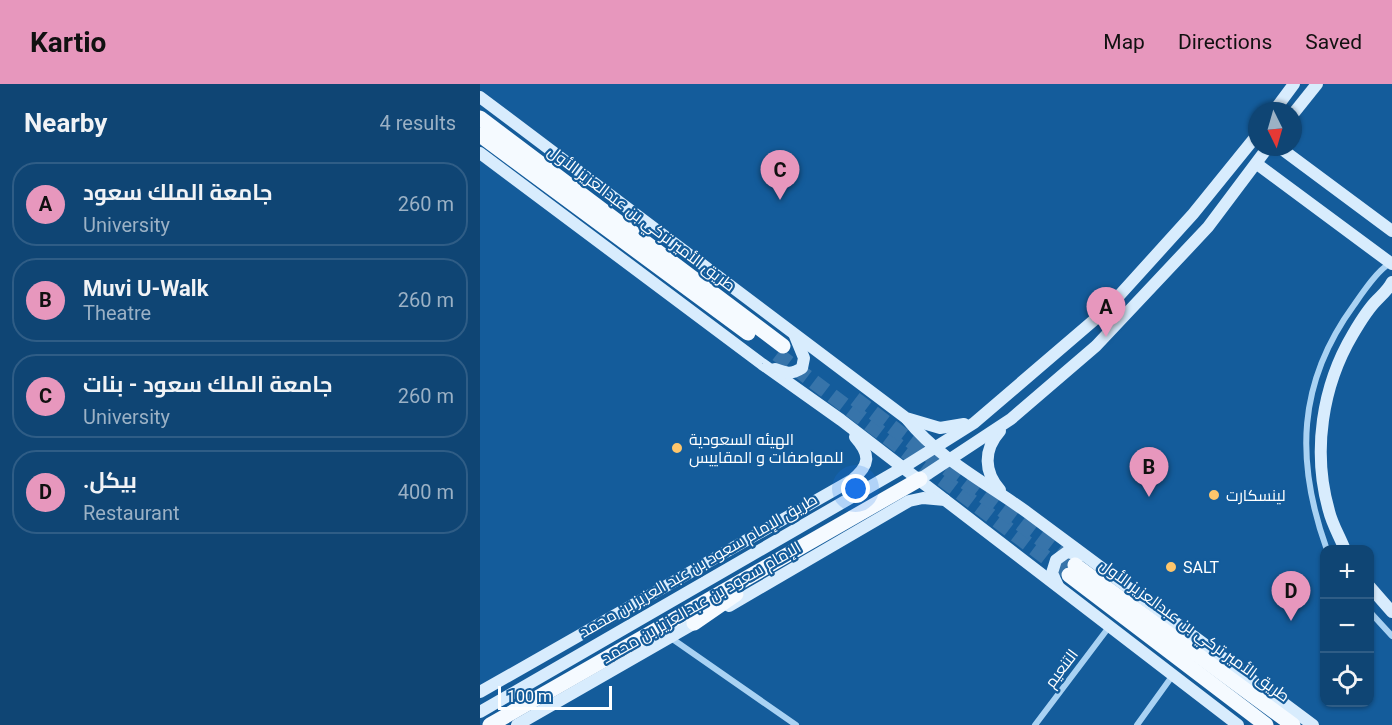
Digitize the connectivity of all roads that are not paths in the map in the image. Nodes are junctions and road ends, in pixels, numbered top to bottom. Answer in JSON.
{"nodes":[{"id":1,"x":1294,"y":84,"type":"edge"},
{"id":2,"x":1317,"y":84,"type":"edge"},
{"id":3,"x":480,"y":97,"type":"edge"},
{"id":4,"x":1281,"y":102,"type":"edge"},
{"id":5,"x":1302,"y":103,"type":"edge"},
{"id":6,"x":480,"y":118,"type":"edge"},
{"id":7,"x":480,"y":135,"type":"edge"},
{"id":8,"x":1248,"y":146,"type":"edge"},
{"id":9,"x":480,"y":153,"type":"edge"},
{"id":10,"x":1262,"y":156,"type":"edge"},
{"id":11,"x":1292,"y":156,"type":"edge"},
{"id":12,"x":1257,"y":164,"type":"junction"},
{"id":13,"x":1392,"y":231,"type":"edge"},
{"id":14,"x":1392,"y":265,"type":"edge"},
{"id":15,"x":1392,"y":282,"type":"edge"},
{"id":16,"x":793,"y":333,"type":"junction"},
{"id":17,"x":762,"y":364,"type":"junction"},
{"id":18,"x":1032,"y":375,"type":"junction"},
{"id":19,"x":1046,"y":389,"type":"junction"},
{"id":20,"x":906,"y":418,"type":"junction"},
{"id":21,"x":1011,"y":419,"type":"junction"},
{"id":22,"x":841,"y":420,"type":"junction"},
{"id":23,"x":974,"y":423,"type":"junction"},
{"id":24,"x":933,"y":447,"type":"junction"},
{"id":25,"x":950,"y":461,"type":"junction"},
{"id":26,"x":904,"y":467,"type":"junction"},
{"id":27,"x":920,"y":479,"type":"junction"},
{"id":28,"x":1006,"y":497,"type":"junction"},
{"id":29,"x":945,"y":500,"type":"junction"},
{"id":30,"x":840,"y":504,"type":"junction"},
{"id":31,"x":770,"y":526,"type":"junction"},
{"id":32,"x":1326,"y":545,"type":"edge"},
{"id":33,"x":1343,"y":545,"type":"edge"},
{"id":34,"x":804,"y":547,"type":"junction"},
{"id":35,"x":1091,"y":560,"type":"junction"},
{"id":36,"x":1063,"y":590,"type":"junction"},
{"id":37,"x":1374,"y":591,"type":"edge"},
{"id":38,"x":1392,"y":612,"type":"edge"},
{"id":39,"x":1374,"y":616,"type":"edge"},
{"id":40,"x":694,"y":623,"type":"junction"},
{"id":41,"x":1109,"y":627,"type":"junction"},
{"id":42,"x":1392,"y":636,"type":"edge"},
{"id":43,"x":671,"y":637,"type":"junction"},
{"id":44,"x":1173,"y":675,"type":"junction"},
{"id":45,"x":480,"y":692,"type":"edge"},
{"id":46,"x":480,"y":712,"type":"edge"},
{"id":47,"x":490,"y":725,"type":"edge"},
{"id":48,"x":517,"y":725,"type":"edge"},
{"id":49,"x":796,"y":725,"type":"edge"},
{"id":50,"x":1035,"y":725,"type":"edge"},
{"id":51,"x":1137,"y":725,"type":"edge"},
{"id":52,"x":1238,"y":725,"type":"edge"},
{"id":53,"x":1266,"y":725,"type":"edge"},
{"id":54,"x":1293,"y":725,"type":"edge"},
{"id":55,"x":1313,"y":725,"type":"edge"}],
"edges":[{"from":1,"to":4,"type":"main road"},
{"from":2,"to":5,"type":"main road"},
{"from":3,"to":16,"type":"main road"},
{"from":6,"to":7,"type":"main road","name":"طريق الأمير تركي بن عبدالعزيز الأول"},
{"from":8,"to":18,"type":"main road"},
{"from":9,"to":17,"type":"main road"},
{"from":10,"to":12,"type":"main road"},
{"from":11,"to":13,"type":"main road"},
{"from":12,"to":14,"type":"main road"},
{"from":12,"to":19,"type":"main road"},
{"from":14,"to":32,"type":"street"},
{"from":15,"to":33,"type":"main road"},
{"from":16,"to":17,"type":"main road"},
{"from":16,"to":20,"type":"main road"},
{"from":17,"to":22,"type":"main road"},
{"from":18,"to":19,"type":"main road"},
{"from":18,"to":23,"type":"main road"},
{"from":19,"to":21,"type":"main road"},
{"from":20,"to":23,"type":"main road"},
{"from":20,"to":24,"type":"main road"},
{"from":21,"to":25,"type":"main road"},
{"from":21,"to":28,"type":"main road"},
{"from":22,"to":26,"type":"main road"},
{"from":22,"to":31,"type":"main road","name":"الإمام سعود بن عبدالعزيز بن محمد"},
{"from":23,"to":24,"type":"main road"},
{"from":24,"to":25,"type":"main road"},
{"from":24,"to":26,"type":"main road","name":"طريق الإمام سعود بن عبد العزيز بن محمد"},
{"from":25,"to":27,"type":"main road"},
{"from":25,"to":28,"type":"main road"},
{"from":26,"to":27,"type":"main road"},
{"from":26,"to":30,"type":"main road","name":"طريق الإمام سعود بن عبد العزيز بن محمد"},
{"from":27,"to":29,"type":"main road"},
{"from":27,"to":34,"type":"main road","name":"طريق الإمام سعود بن عبد العزيز بن محمد"},
{"from":28,"to":35,"type":"main road"},
{"from":29,"to":36,"type":"main road"},
{"from":29,"to":40,"type":"main road","name":"الإمام سعود بن عبدالعزيز بن محمد"},
{"from":30,"to":31,"type":"main road"},
{"from":30,"to":46,"type":"main road","name":"طريق الإمام سعود بن عبد العزيز بن محمد"},
{"from":31,"to":45,"type":"main road","name":"الإمام سعود بن عبدالعزيز بن محمد"},
{"from":34,"to":40,"type":"main road"},
{"from":34,"to":47,"type":"main road","name":"طريق الإمام سعود بن عبد العزيز بن محمد"},
{"from":35,"to":36,"type":"main road"},
{"from":35,"to":55,"type":"main road"},
{"from":36,"to":41,"type":"main road"},
{"from":37,"to":38,"type":"main road"},
{"from":39,"to":42,"type":"street"},
{"from":40,"to":43,"type":"main road","name":"الإمام سعود بن عبدالعزيز بن محمد"},
{"from":41,"to":44,"type":"main road"},
{"from":41,"to":50,"type":"street","name":"التنعيم"},
{"from":43,"to":48,"type":"main road","name":"الإمام سعود بن عبدالعزيز بن محمد"},
{"from":43,"to":49,"type":"street"},
{"from":44,"to":51,"type":"street"},
{"from":44,"to":52,"type":"main road"},
{"from":53,"to":54,"type":"main road","name":"طريق الأمير تركي بن عبدالعزيز الأول"}]}
